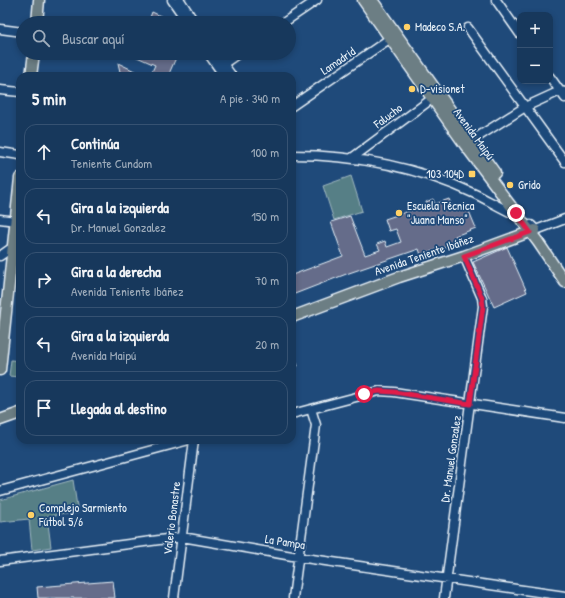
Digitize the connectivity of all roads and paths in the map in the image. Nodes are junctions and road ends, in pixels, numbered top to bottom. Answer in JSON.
{"nodes":[{"id":1,"x":40,"y":0,"type":"edge"},
{"id":2,"x":317,"y":0,"type":"edge"},
{"id":3,"x":363,"y":0,"type":"edge"},
{"id":4,"x":372,"y":0,"type":"edge"},
{"id":5,"x":496,"y":0,"type":"edge"},
{"id":6,"x":179,"y":2,"type":"edge"},
{"id":7,"x":38,"y":16,"type":"edge"},
{"id":8,"x":185,"y":16,"type":"edge"},
{"id":9,"x":190,"y":16,"type":"edge"},
{"id":10,"x":293,"y":16,"type":"edge"},
{"id":11,"x":468,"y":28,"type":"dead end"},
{"id":12,"x":0,"y":29,"type":"edge"},
{"id":13,"x":517,"y":30,"type":"edge"},
{"id":14,"x":16,"y":31,"type":"edge"},
{"id":15,"x":394,"y":37,"type":"junction"},
{"id":16,"x":33,"y":60,"type":"edge"},
{"id":17,"x":215,"y":60,"type":"edge"},
{"id":18,"x":218,"y":60,"type":"edge"},
{"id":19,"x":229,"y":60,"type":"edge"},
{"id":20,"x":221,"y":66,"type":"junction"},
{"id":21,"x":32,"y":72,"type":"edge"},
{"id":22,"x":223,"y":72,"type":"edge"},
{"id":23,"x":228,"y":72,"type":"edge"},
{"id":24,"x":553,"y":81,"type":"edge"},
{"id":25,"x":0,"y":90,"type":"edge"},
{"id":26,"x":16,"y":92,"type":"edge"},
{"id":27,"x":563,"y":94,"type":"edge"},
{"id":28,"x":436,"y":96,"type":"junction"},
{"id":29,"x":296,"y":103,"type":"edge"},
{"id":30,"x":525,"y":107,"type":"junction"},
{"id":31,"x":468,"y":143,"type":"junction"},
{"id":32,"x":0,"y":152,"type":"edge"},
{"id":33,"x":16,"y":154,"type":"edge"},
{"id":34,"x":296,"y":155,"type":"edge"},
{"id":35,"x":352,"y":158,"type":"junction"},
{"id":36,"x":565,"y":162,"type":"edge"},
{"id":37,"x":519,"y":217,"type":"junction"},
{"id":38,"x":0,"y":219,"type":"edge"},
{"id":39,"x":565,"y":219,"type":"edge"},
{"id":40,"x":16,"y":221,"type":"joint"},
{"id":41,"x":533,"y":231,"type":"junction"},
{"id":42,"x":16,"y":244,"type":"edge"},
{"id":43,"x":0,"y":256,"type":"edge"},
{"id":44,"x":464,"y":256,"type":"junction"},
{"id":45,"x":565,"y":272,"type":"edge"},
{"id":46,"x":565,"y":282,"type":"edge"},
{"id":47,"x":296,"y":316,"type":"edge"},
{"id":48,"x":0,"y":370,"type":"edge"},
{"id":49,"x":470,"y":404,"type":"junction"},
{"id":50,"x":311,"y":409,"type":"junction"},
{"id":51,"x":296,"y":413,"type":"edge"},
{"id":52,"x":16,"y":414,"type":"edge"},
{"id":53,"x":565,"y":418,"type":"edge"},
{"id":54,"x":0,"y":420,"type":"edge"},
{"id":55,"x":174,"y":444,"type":"edge"},
{"id":56,"x":194,"y":444,"type":"edge"},
{"id":57,"x":0,"y":491,"type":"edge"},
{"id":58,"x":182,"y":538,"type":"junction"},
{"id":59,"x":298,"y":557,"type":"junction"},
{"id":60,"x":0,"y":561,"type":"edge"},
{"id":61,"x":447,"y":579,"type":"junction"},
{"id":62,"x":565,"y":596,"type":"edge"},
{"id":63,"x":174,"y":598,"type":"edge"},
{"id":64,"x":293,"y":598,"type":"edge"},
{"id":65,"x":444,"y":598,"type":"edge"}],
"edges":[{"from":1,"to":7,"type":"main road"},
{"from":2,"to":10,"type":"street"},
{"from":3,"to":15,"type":"main road","name":"Avenida Maipú"},
{"from":4,"to":15,"type":"main road","name":"Avenida Maipú"},
{"from":5,"to":13,"type":"street"},
{"from":6,"to":8,"type":"street"},
{"from":6,"to":9,"type":"street"},
{"from":11,"to":30,"type":"street"},
{"from":12,"to":14,"type":"street"},
{"from":15,"to":28,"type":"main road","name":"Avenida Maipú"},
{"from":15,"to":29,"type":"street","name":"Lamadrid"},
{"from":16,"to":21,"type":"main road"},
{"from":17,"to":20,"type":"street"},
{"from":18,"to":20,"type":"street"},
{"from":19,"to":20,"type":"street"},
{"from":20,"to":22,"type":"street"},
{"from":20,"to":23,"type":"street"},
{"from":24,"to":27,"type":"street"},
{"from":25,"to":26,"type":"street"},
{"from":27,"to":30,"type":"street"},
{"from":28,"to":31,"type":"main road","name":"Avenida Maipú"},
{"from":28,"to":35,"type":"street","name":"Falucho"},
{"from":30,"to":31,"type":"street"},
{"from":30,"to":36,"type":"street"},
{"from":31,"to":37,"type":"main road","name":"Avenida Maipú"},
{"from":31,"to":41,"type":"main road","name":"Avenida Maipú"},
{"from":32,"to":33,"type":"street"},
{"from":34,"to":35,"type":"street"},
{"from":35,"to":37,"type":"street"},
{"from":37,"to":41,"type":"main road","name":"Avenida Maipú"},
{"from":38,"to":40,"type":"street"},
{"from":39,"to":41,"type":"street","name":"Avenida Teniente Ibáñez"},
{"from":40,"to":42,"type":"main road"},
{"from":41,"to":44,"type":"main road","name":"Avenida Teniente Ibáñez"},
{"from":41,"to":45,"type":"main road","name":"Avenida Maipú"},
{"from":41,"to":46,"type":"main road","name":"Avenida Maipú"},
{"from":42,"to":43,"type":"street"},
{"from":42,"to":48,"type":"main road"},
{"from":44,"to":47,"type":"main road","name":"Avenida Teniente Ibáñez"},
{"from":44,"to":49,"type":"street","name":"Dr. Manuel Gonzalez"},
{"from":49,"to":50,"type":"street"},
{"from":49,"to":53,"type":"street"},
{"from":49,"to":61,"type":"street","name":"Dr. Manuel Gonzalez"},
{"from":50,"to":51,"type":"street"},
{"from":50,"to":59,"type":"street"},
{"from":52,"to":54,"type":"main road"},
{"from":55,"to":57,"type":"street"},
{"from":56,"to":58,"type":"street","name":"Valerio Bonastre"},
{"from":58,"to":59,"type":"street","name":"La Pampa"},
{"from":58,"to":60,"type":"street","name":"La Pampa"},
{"from":58,"to":63,"type":"street","name":"Valerio Bonastre"},
{"from":59,"to":61,"type":"street","name":"La Pampa"},
{"from":59,"to":64,"type":"street"},
{"from":61,"to":62,"type":"street","name":"La Pampa"},
{"from":61,"to":65,"type":"street","name":"Dr. Manuel Gonzalez"}]}
